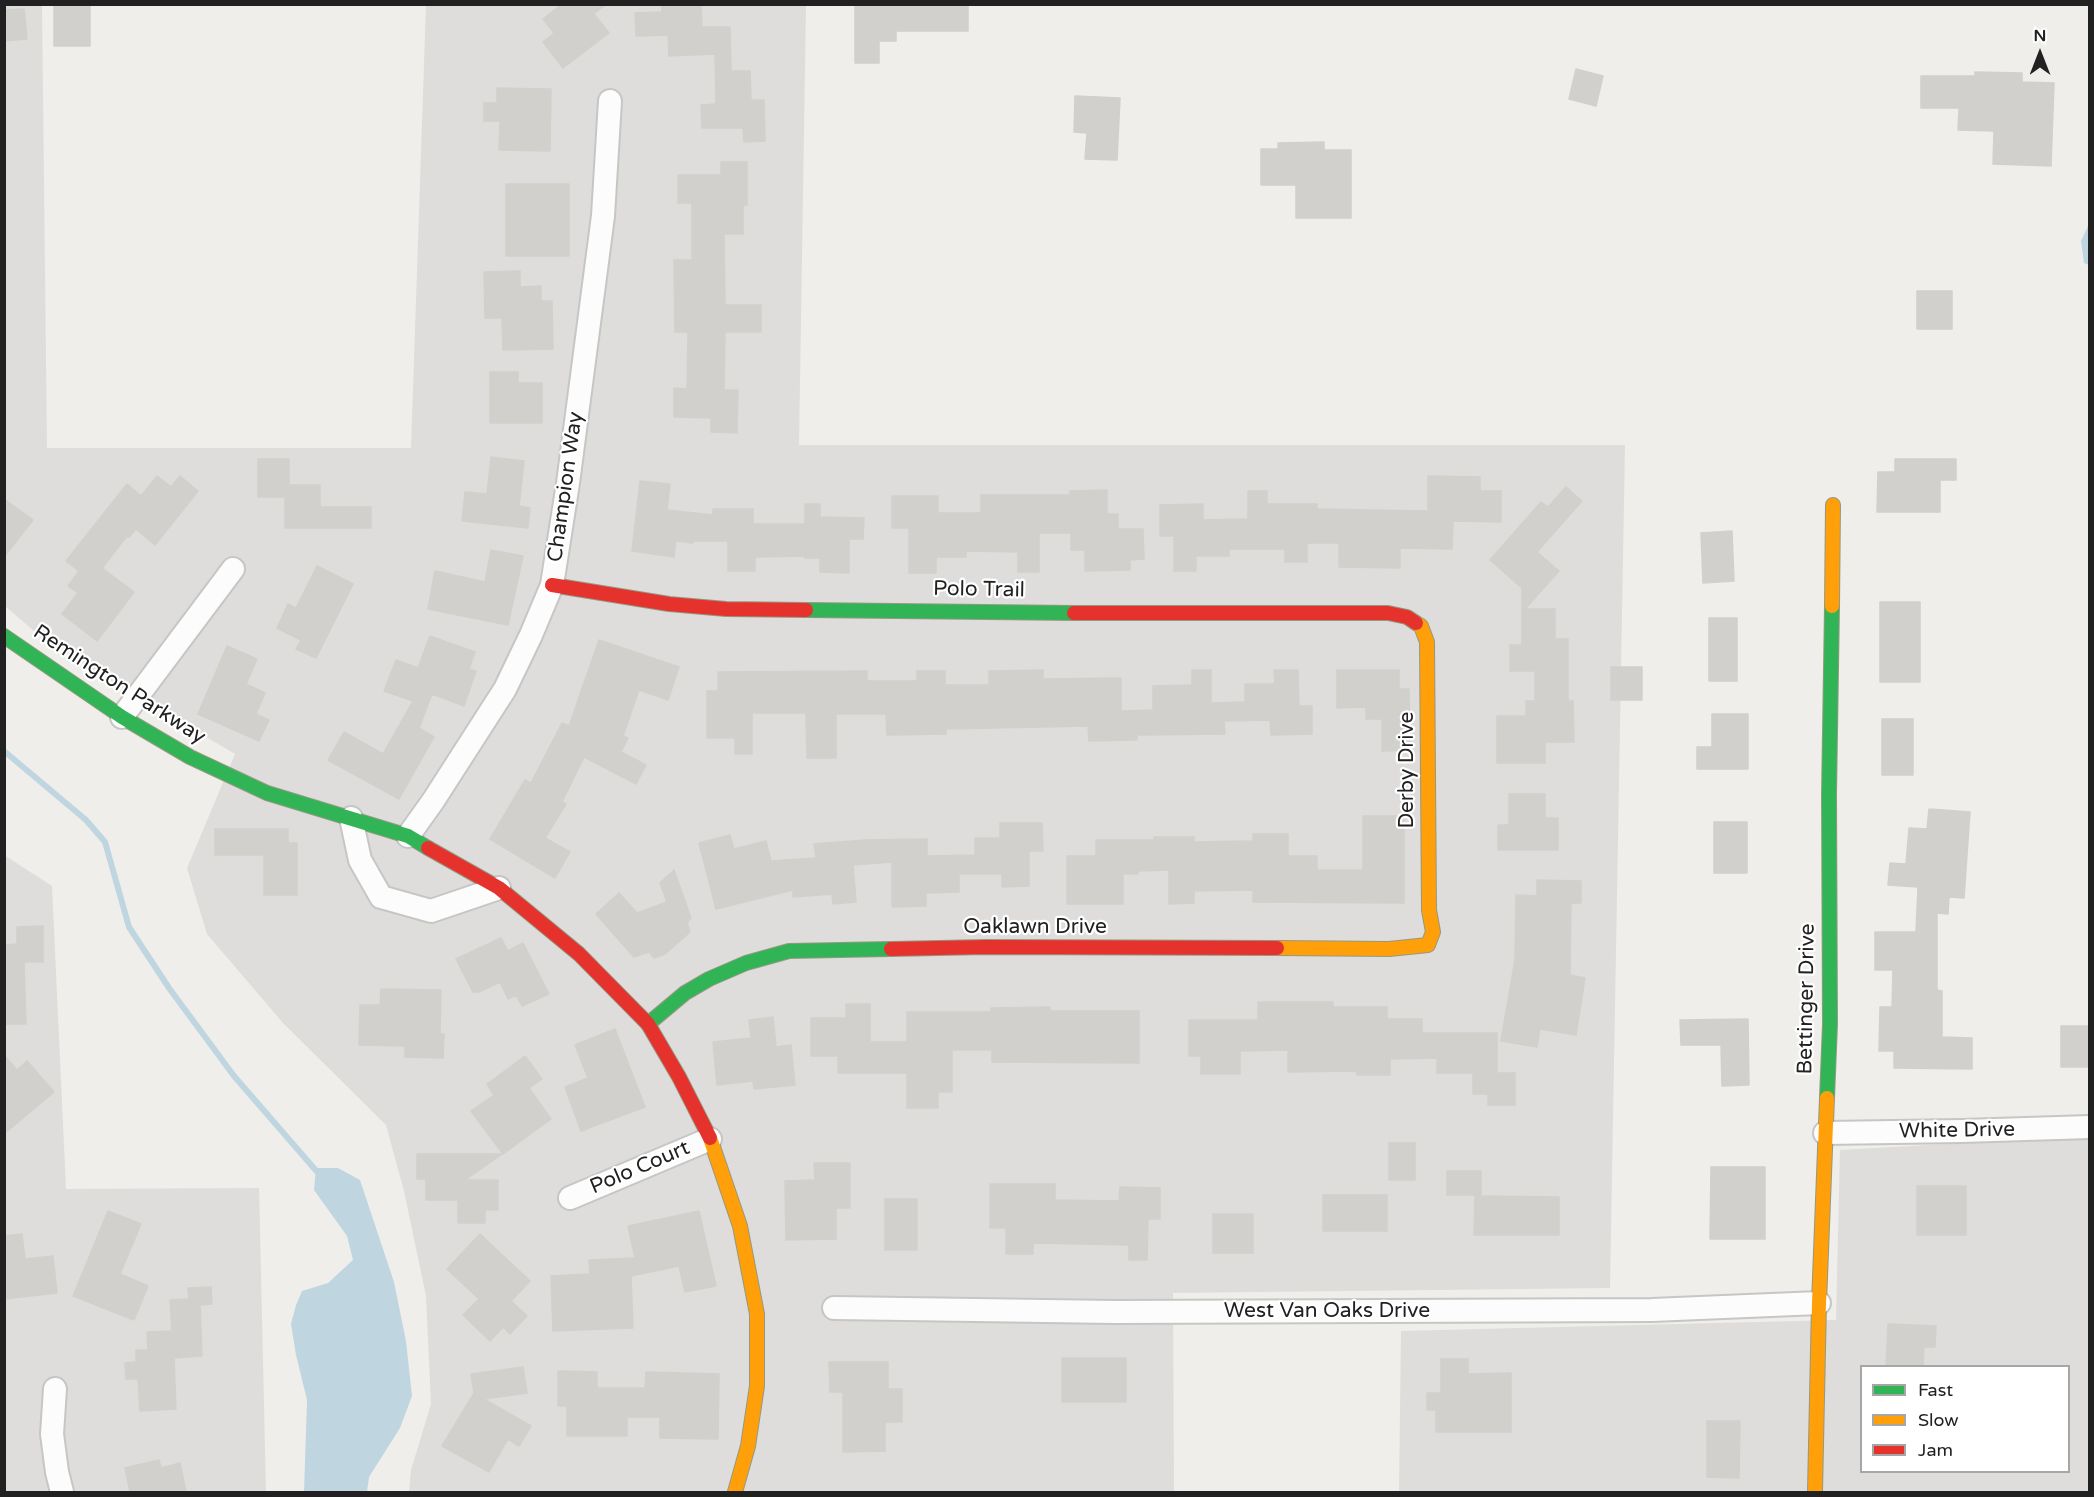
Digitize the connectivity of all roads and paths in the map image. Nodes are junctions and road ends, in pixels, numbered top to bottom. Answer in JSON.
{"nodes":[{"id":1,"x":610,"y":101,"type":"dead end"},
{"id":2,"x":1833,"y":505,"type":"dead end"},
{"id":3,"x":233,"y":569,"type":"dead end"},
{"id":4,"x":552,"y":585,"type":"junction"},
{"id":5,"x":1407,"y":616,"type":"joint"},
{"id":6,"x":4,"y":636,"type":"edge"},
{"id":7,"x":122,"y":717,"type":"junction"},
{"id":8,"x":351,"y":818,"type":"junction"},
{"id":9,"x":408,"y":836,"type":"junction"},
{"id":10,"x":499,"y":888,"type":"junction"},
{"id":11,"x":1433,"y":932,"type":"joint"},
{"id":12,"x":648,"y":1024,"type":"junction"},
{"id":13,"x":2090,"y":1127,"type":"edge"},
{"id":14,"x":1825,"y":1133,"type":"junction"},
{"id":15,"x":710,"y":1138,"type":"junction"},
{"id":16,"x":570,"y":1198,"type":"dead end"},
{"id":17,"x":1819,"y":1303,"type":"junction"},
{"id":18,"x":834,"y":1308,"type":"dead end"},
{"id":19,"x":55,"y":1389,"type":"dead end"},
{"id":20,"x":62,"y":1492,"type":"edge"},
{"id":21,"x":735,"y":1492,"type":"edge"},
{"id":22,"x":1815,"y":1492,"type":"edge"}],
"edges":[{"from":1,"to":4,"type":"street","name":"Champion Way"},
{"from":2,"to":14,"type":"street","name":"Bettinger Drive"},
{"from":3,"to":7,"type":"street"},
{"from":4,"to":5,"type":"street","name":"Polo Trail"},
{"from":4,"to":9,"type":"street","name":"Champion Way"},
{"from":5,"to":11,"type":"street","name":"Derby Drive"},
{"from":6,"to":7,"type":"street","name":"Remington Parkway"},
{"from":7,"to":8,"type":"street","name":"Remington Parkway"},
{"from":8,"to":9,"type":"street","name":"Remington Parkway"},
{"from":8,"to":10,"type":"street"},
{"from":9,"to":10,"type":"street","name":"Remington Parkway"},
{"from":10,"to":12,"type":"street","name":"Remington Parkway"},
{"from":11,"to":12,"type":"street","name":"Oaklawn Drive"},
{"from":12,"to":15,"type":"street","name":"Remington Parkway"},
{"from":13,"to":14,"type":"street","name":"White Drive"},
{"from":14,"to":17,"type":"street","name":"Bettinger Drive"},
{"from":15,"to":16,"type":"street","name":"Polo Court"},
{"from":15,"to":21,"type":"street","name":"Remington Parkway"},
{"from":17,"to":18,"type":"street","name":"West Van Oaks Drive"},
{"from":17,"to":22,"type":"street","name":"Bettinger Drive"},
{"from":19,"to":20,"type":"street"}]}
